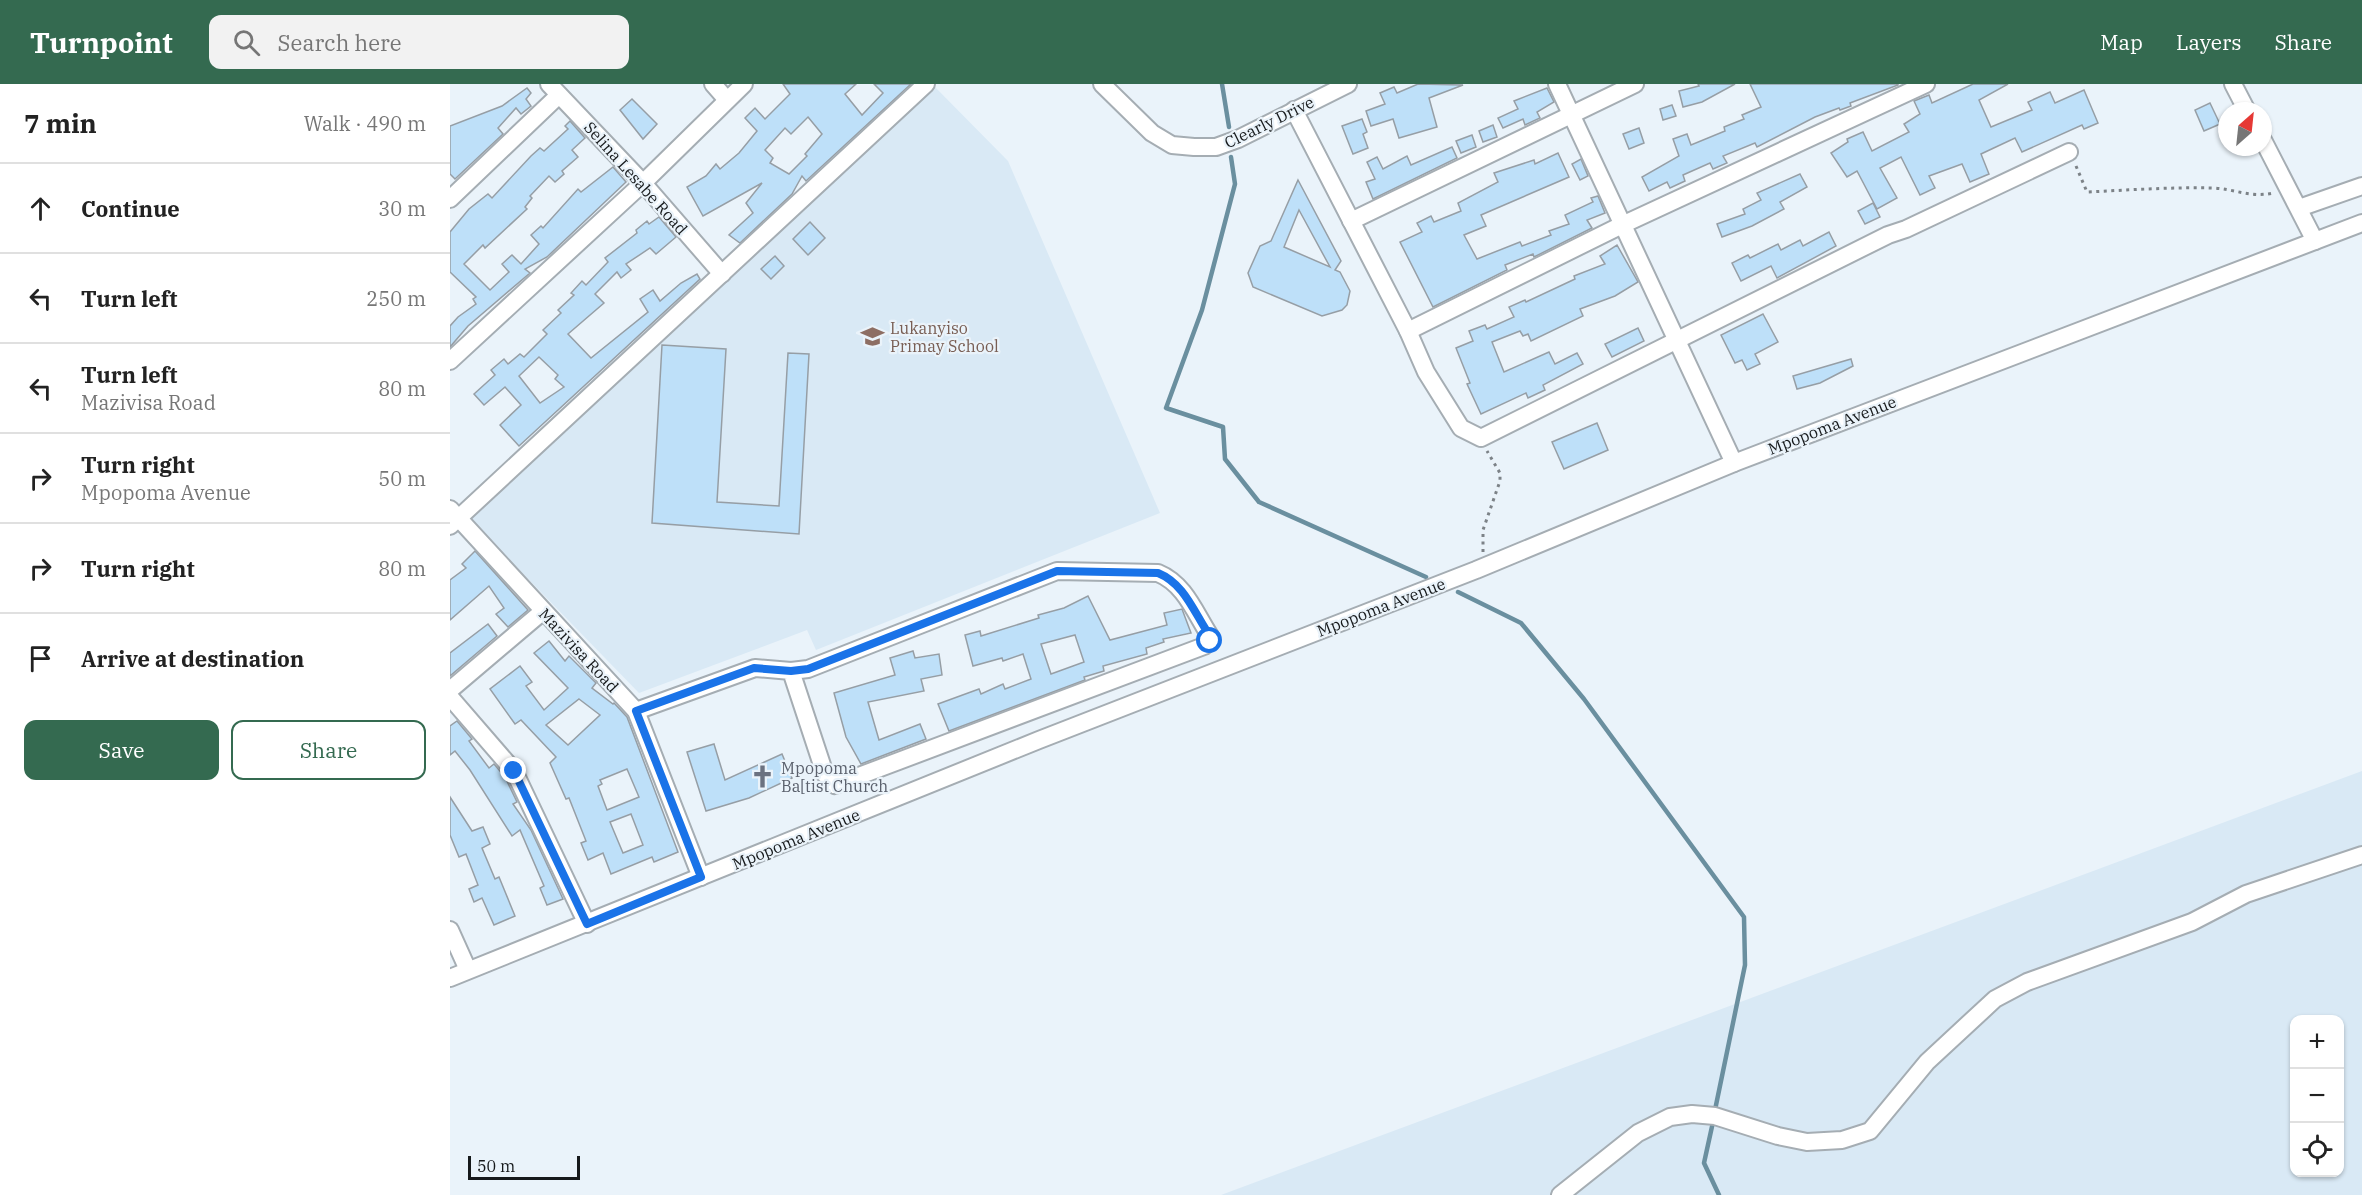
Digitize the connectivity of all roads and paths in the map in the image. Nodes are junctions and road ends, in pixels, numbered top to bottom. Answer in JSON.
{"nodes":[{"id":1,"x":713,"y":84,"type":"edge"},
{"id":2,"x":744,"y":84,"type":"edge"},
{"id":3,"x":926,"y":84,"type":"edge"},
{"id":4,"x":1102,"y":84,"type":"edge"},
{"id":5,"x":1348,"y":84,"type":"edge"},
{"id":6,"x":1557,"y":84,"type":"edge"},
{"id":7,"x":1635,"y":84,"type":"edge"},
{"id":8,"x":1926,"y":84,"type":"edge"},
{"id":9,"x":2233,"y":84,"type":"edge"},
{"id":10,"x":554,"y":89,"type":"edge"},
{"id":11,"x":727,"y":100,"type":"junction"},
{"id":12,"x":2242,"y":102,"type":"edge"},
{"id":13,"x":1294,"y":110,"type":"junction"},
{"id":14,"x":1571,"y":114,"type":"junction"},
{"id":15,"x":2069,"y":152,"type":"joint"},
{"id":16,"x":2271,"y":156,"type":"edge"},
{"id":17,"x":643,"y":183,"type":"junction"},
{"id":18,"x":2362,"y":186,"type":"edge"},
{"id":19,"x":2289,"y":189,"type":"junction"},
{"id":20,"x":450,"y":199,"type":"edge"},
{"id":21,"x":2299,"y":208,"type":"junction"},
{"id":22,"x":1351,"y":221,"type":"junction"},
{"id":23,"x":2362,"y":223,"type":"edge"},
{"id":24,"x":1622,"y":225,"type":"junction"},
{"id":25,"x":2314,"y":241,"type":"junction"},
{"id":26,"x":722,"y":274,"type":"junction"},
{"id":27,"x":1408,"y":331,"type":"junction"},
{"id":28,"x":1677,"y":339,"type":"junction"},
{"id":29,"x":450,"y":361,"type":"edge"},
{"id":30,"x":1481,"y":438,"type":"junction"},
{"id":31,"x":1734,"y":463,"type":"junction"},
{"id":32,"x":453,"y":518,"type":"edge"},
{"id":33,"x":1483,"y":566,"type":"junction"},
{"id":34,"x":542,"y":612,"type":"junction"},
{"id":35,"x":791,"y":671,"type":"junction"},
{"id":36,"x":450,"y":690,"type":"edge"},
{"id":37,"x":450,"y":696,"type":"edge"},
{"id":38,"x":636,"y":711,"type":"junction"},
{"id":39,"x":2362,"y":855,"type":"edge"},
{"id":40,"x":701,"y":877,"type":"junction"},
{"id":41,"x":587,"y":924,"type":"junction"},
{"id":42,"x":450,"y":930,"type":"edge"},
{"id":43,"x":468,"y":970,"type":"junction"},
{"id":44,"x":450,"y":978,"type":"edge"},
{"id":45,"x":1560,"y":1195,"type":"edge"}],
"edges":[{"from":1,"to":11,"type":"street"},
{"from":2,"to":11,"type":"street"},
{"from":3,"to":26,"type":"street"},
{"from":4,"to":13,"type":"street","name":"Clearly Drive"},
{"from":5,"to":13,"type":"street","name":"Clearly Drive"},
{"from":6,"to":14,"type":"street"},
{"from":7,"to":14,"type":"street"},
{"from":8,"to":24,"type":"street"},
{"from":9,"to":12,"type":"street"},
{"from":10,"to":17,"type":"street","name":"Selina Lesabe Road"},
{"from":10,"to":20,"type":"street"},
{"from":11,"to":17,"type":"street"},
{"from":13,"to":22,"type":"street"},
{"from":14,"to":22,"type":"street"},
{"from":14,"to":24,"type":"street"},
{"from":15,"to":19,"type":"path"},
{"from":15,"to":28,"type":"street"},
{"from":16,"to":19,"type":"street"},
{"from":17,"to":26,"type":"street","name":"Selina Lesabe Road"},
{"from":17,"to":29,"type":"street"},
{"from":18,"to":21,"type":"street"},
{"from":19,"to":21,"type":"street"},
{"from":21,"to":25,"type":"street"},
{"from":22,"to":27,"type":"street"},
{"from":23,"to":25,"type":"street","name":"Mpopoma Avenue"},
{"from":24,"to":27,"type":"street"},
{"from":24,"to":28,"type":"street"},
{"from":25,"to":31,"type":"street","name":"Mpopoma Avenue"},
{"from":26,"to":32,"type":"street"},
{"from":27,"to":30,"type":"street"},
{"from":28,"to":30,"type":"street"},
{"from":28,"to":31,"type":"street"},
{"from":30,"to":33,"type":"path"},
{"from":31,"to":33,"type":"street","name":"Mpopoma Avenue"},
{"from":32,"to":34,"type":"street","name":"Mazivisa Road"},
{"from":33,"to":40,"type":"street","name":"Mpopoma Avenue"},
{"from":34,"to":36,"type":"street"},
{"from":34,"to":38,"type":"street","name":"Mazivisa Road"},
{"from":35,"to":35,"type":"street"},
{"from":35,"to":38,"type":"street"},
{"from":37,"to":41,"type":"street"},
{"from":38,"to":40,"type":"street","name":"Mazivisa Road"},
{"from":39,"to":45,"type":"street"},
{"from":40,"to":41,"type":"street","name":"Mpopoma Avenue"},
{"from":41,"to":43,"type":"street","name":"Mpopoma Avenue"},
{"from":42,"to":43,"type":"street"},
{"from":43,"to":44,"type":"street","name":"Mpopoma Avenue"}]}
